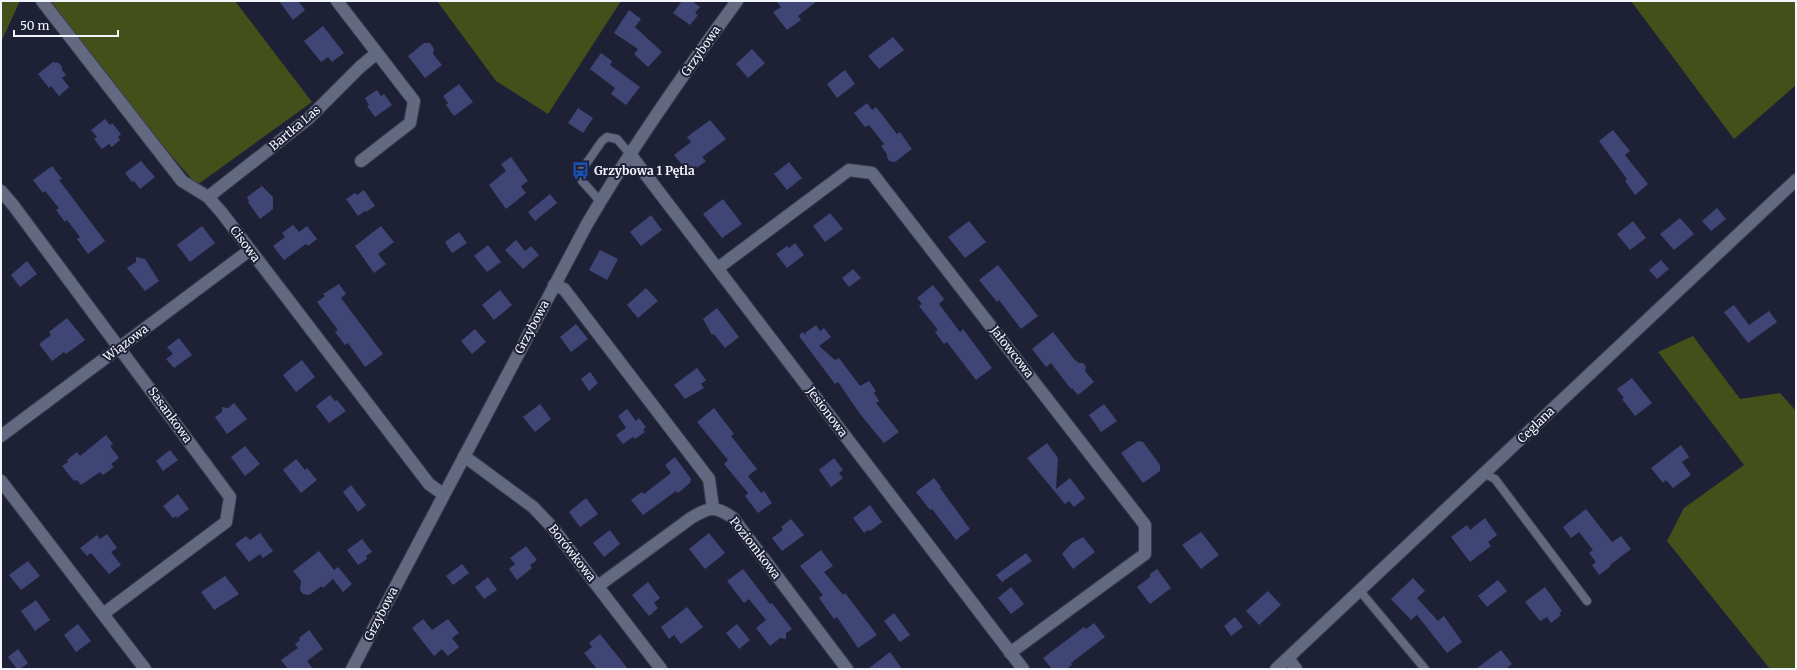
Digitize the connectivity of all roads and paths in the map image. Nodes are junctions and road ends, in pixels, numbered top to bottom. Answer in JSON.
{"nodes":[{"id":1,"x":42,"y":1,"type":"edge"},
{"id":2,"x":337,"y":1,"type":"edge"},
{"id":3,"x":737,"y":1,"type":"edge"},
{"id":4,"x":377,"y":54,"type":"junction"},
{"id":5,"x":630,"y":154,"type":"junction"},
{"id":6,"x":361,"y":161,"type":"dead end"},
{"id":7,"x":1796,"y":180,"type":"edge"},
{"id":8,"x":1,"y":191,"type":"edge"},
{"id":9,"x":208,"y":197,"type":"junction"},
{"id":10,"x":600,"y":201,"type":"junction"},
{"id":11,"x":250,"y":250,"type":"junction"},
{"id":12,"x":718,"y":268,"type":"junction"},
{"id":13,"x":554,"y":285,"type":"junction"},
{"id":14,"x":120,"y":347,"type":"junction"},
{"id":15,"x":1,"y":436,"type":"edge"},
{"id":16,"x":464,"y":456,"type":"junction"},
{"id":17,"x":1485,"y":474,"type":"junction"},
{"id":18,"x":1,"y":481,"type":"edge"},
{"id":19,"x":443,"y":494,"type":"junction"},
{"id":20,"x":713,"y":508,"type":"junction"},
{"id":21,"x":598,"y":586,"type":"junction"},
{"id":22,"x":1360,"y":591,"type":"junction"},
{"id":23,"x":1587,"y":601,"type":"dead end"},
{"id":24,"x":103,"y":614,"type":"junction"},
{"id":25,"x":1010,"y":653,"type":"junction"},
{"id":26,"x":1288,"y":658,"type":"junction"},
{"id":27,"x":144,"y":669,"type":"edge"},
{"id":28,"x":352,"y":669,"type":"edge"},
{"id":29,"x":661,"y":669,"type":"edge"},
{"id":30,"x":847,"y":669,"type":"edge"},
{"id":31,"x":1023,"y":669,"type":"edge"},
{"id":32,"x":1276,"y":669,"type":"edge"},
{"id":33,"x":1296,"y":669,"type":"edge"},
{"id":34,"x":1426,"y":669,"type":"edge"}],
"edges":[{"from":1,"to":9,"type":"street","name":"Cisowa"},
{"from":2,"to":4,"type":"street"},
{"from":3,"to":5,"type":"street","name":"Grzybowa"},
{"from":4,"to":6,"type":"street"},
{"from":4,"to":9,"type":"street","name":"Bartka Las"},
{"from":5,"to":10,"type":"street","name":"Grzybowa"},
{"from":5,"to":10,"type":"lane"},
{"from":5,"to":12,"type":"street","name":"Jesionowa"},
{"from":7,"to":17,"type":"street","name":"Ceglana"},
{"from":8,"to":14,"type":"street","name":"Sasankowa"},
{"from":9,"to":11,"type":"street","name":"Cisowa"},
{"from":10,"to":13,"type":"street","name":"Grzybowa"},
{"from":11,"to":14,"type":"street","name":"Wiązowa"},
{"from":11,"to":19,"type":"street","name":"Cisowa"},
{"from":12,"to":25,"type":"street","name":"Jesionowa"},
{"from":12,"to":25,"type":"street","name":"Jałowcowa"},
{"from":13,"to":16,"type":"street","name":"Grzybowa"},
{"from":13,"to":20,"type":"street"},
{"from":14,"to":15,"type":"street","name":"Wiązowa"},
{"from":14,"to":24,"type":"street","name":"Sasankowa"},
{"from":16,"to":19,"type":"street","name":"Grzybowa"},
{"from":16,"to":21,"type":"street","name":"Borówkowa"},
{"from":17,"to":22,"type":"street","name":"Ceglana"},
{"from":17,"to":23,"type":"lane"},
{"from":18,"to":24,"type":"street"},
{"from":19,"to":28,"type":"street","name":"Grzybowa"},
{"from":20,"to":21,"type":"street"},
{"from":20,"to":30,"type":"street","name":"Poziomkowa"},
{"from":21,"to":29,"type":"street","name":"Borówkowa"},
{"from":22,"to":26,"type":"street","name":"Ceglana"},
{"from":22,"to":34,"type":"lane"},
{"from":24,"to":27,"type":"street"},
{"from":25,"to":31,"type":"street","name":"Jesionowa"},
{"from":26,"to":32,"type":"street","name":"Ceglana"},
{"from":26,"to":33,"type":"street"}]}
